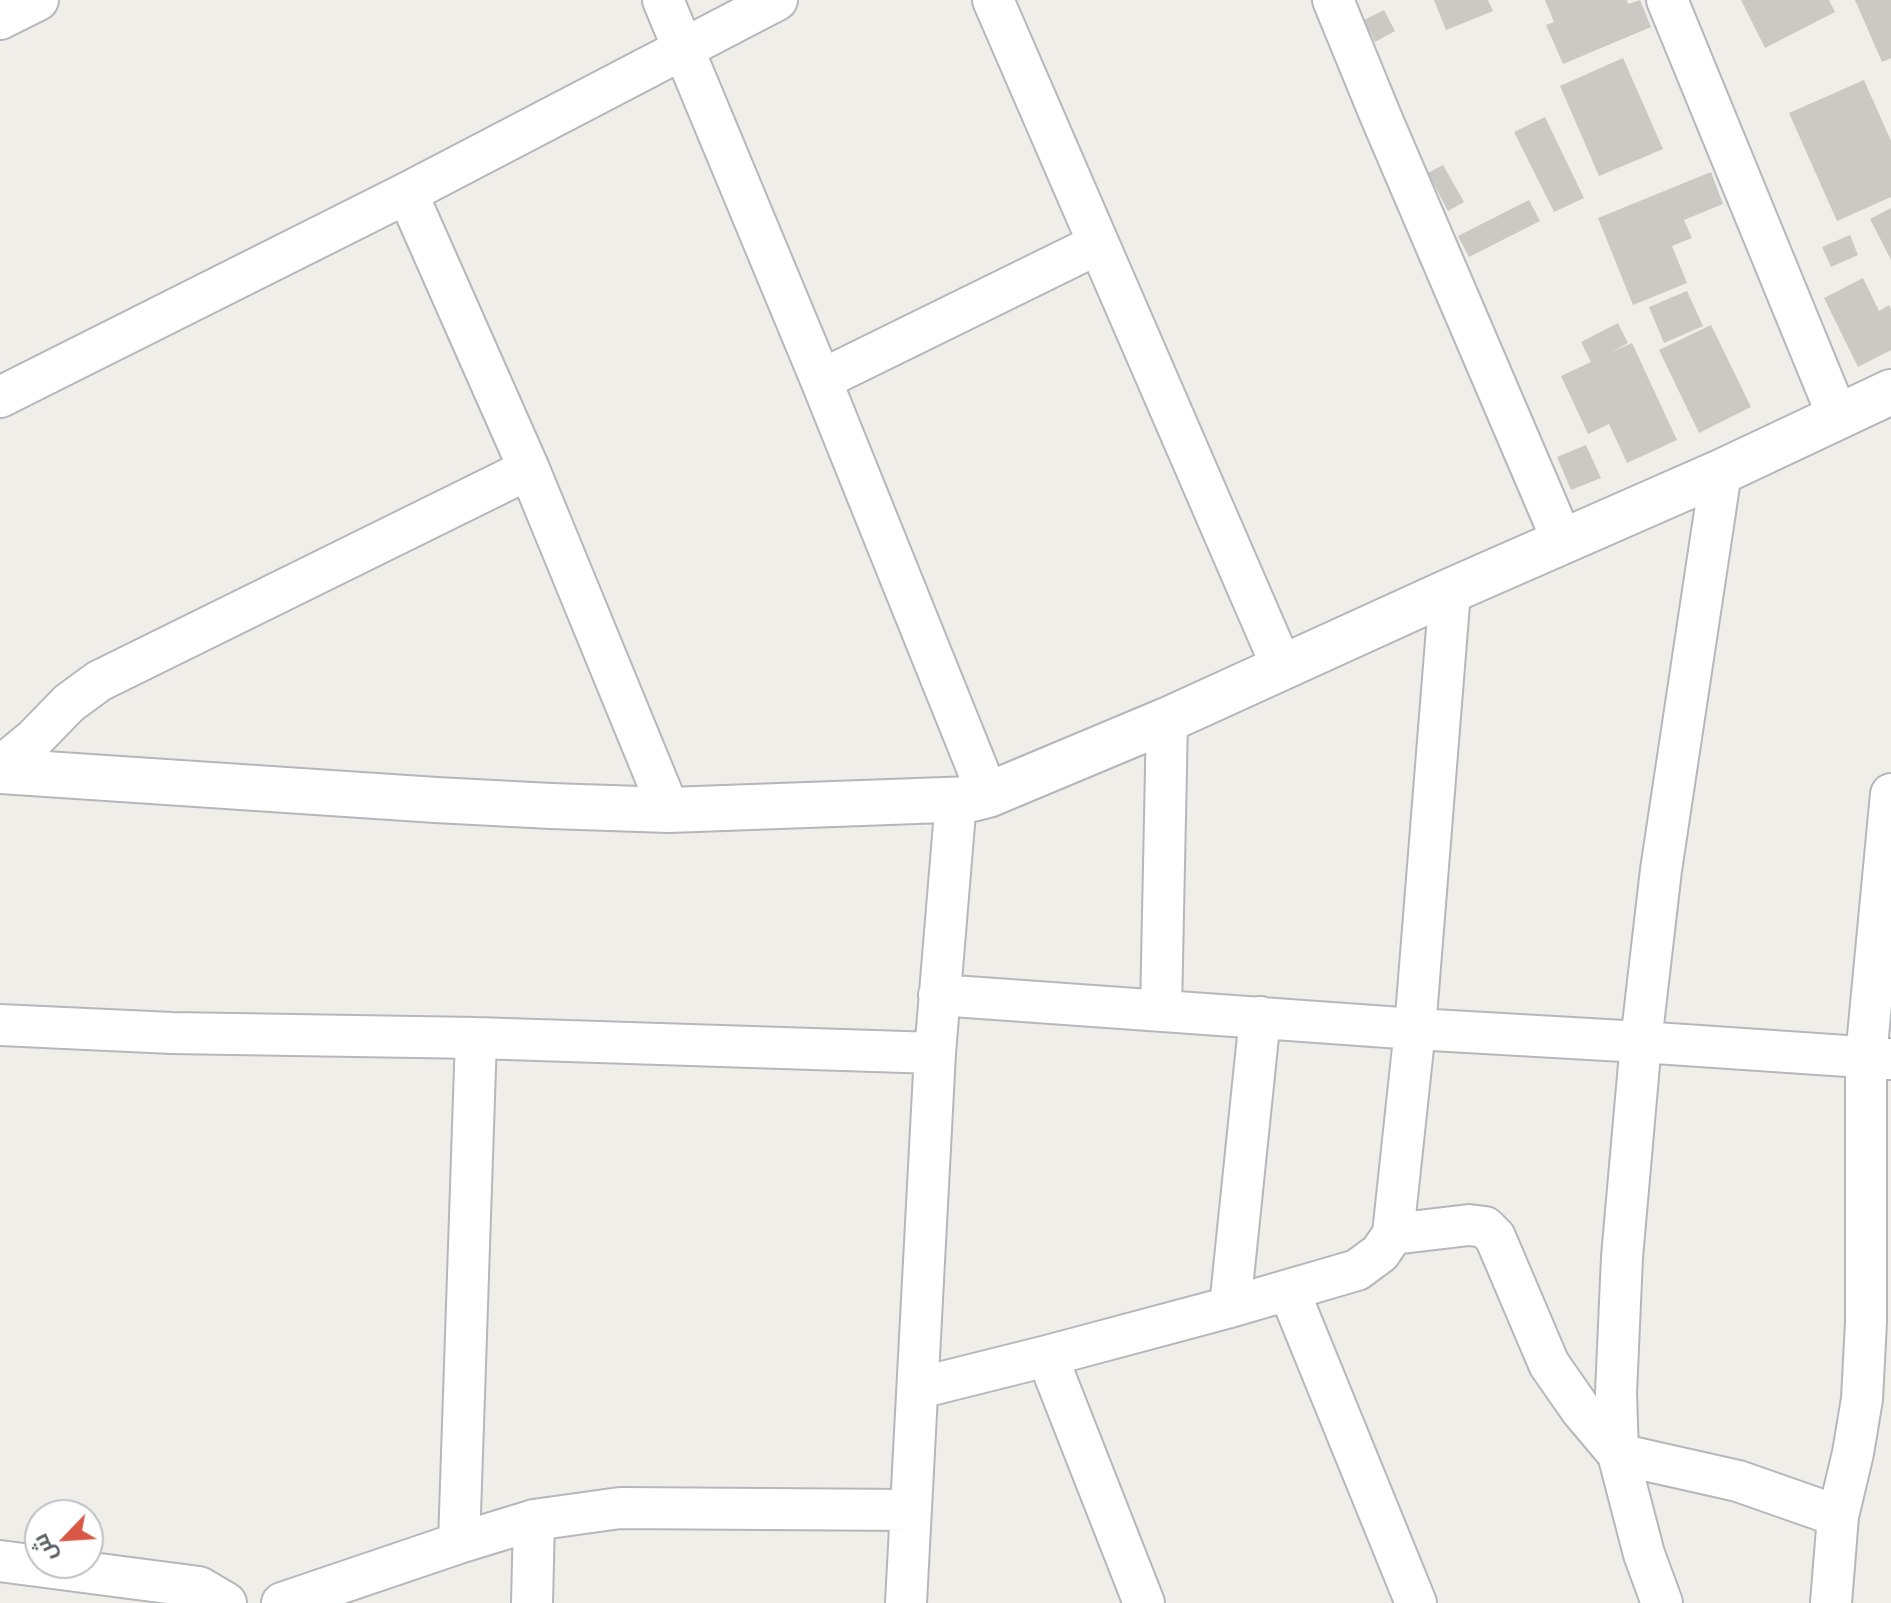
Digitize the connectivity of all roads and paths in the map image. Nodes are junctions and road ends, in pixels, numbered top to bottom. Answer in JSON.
{"nodes":[{"id":1,"x":38,"y":0,"type":"edge"},
{"id":2,"x":663,"y":0,"type":"edge"},
{"id":3,"x":777,"y":0,"type":"edge"},
{"id":4,"x":993,"y":0,"type":"edge"},
{"id":5,"x":1333,"y":0,"type":"edge"},
{"id":6,"x":1667,"y":0,"type":"edge"},
{"id":7,"x":0,"y":19,"type":"edge"},
{"id":8,"x":683,"y":49,"type":"junction"},
{"id":9,"x":407,"y":193,"type":"junction"},
{"id":10,"x":1098,"y":244,"type":"junction"},
{"id":11,"x":821,"y":380,"type":"junction"},
{"id":12,"x":1891,"y":392,"type":"edge"},
{"id":13,"x":0,"y":397,"type":"edge"},
{"id":14,"x":1838,"y":417,"type":"junction"},
{"id":15,"x":529,"y":469,"type":"junction"},
{"id":16,"x":1721,"y":472,"type":"junction"},
{"id":17,"x":1563,"y":542,"type":"junction"},
{"id":18,"x":1450,"y":591,"type":"junction"},
{"id":19,"x":1282,"y":667,"type":"junction"},
{"id":20,"x":1167,"y":720,"type":"junction"},
{"id":21,"x":0,"y":769,"type":"edge"},
{"id":22,"x":1891,"y":794,"type":"edge"},
{"id":23,"x":972,"y":798,"type":"junction"},
{"id":24,"x":669,"y":810,"type":"junction"},
{"id":25,"x":939,"y":995,"type":"junction"},
{"id":26,"x":1161,"y":1010,"type":"junction"},
{"id":27,"x":1260,"y":1017,"type":"junction"},
{"id":28,"x":0,"y":1025,"type":"edge"},
{"id":29,"x":1415,"y":1029,"type":"junction"},
{"id":30,"x":476,"y":1038,"type":"junction"},
{"id":31,"x":1641,"y":1042,"type":"junction"},
{"id":32,"x":935,"y":1053,"type":"junction"},
{"id":33,"x":1878,"y":1058,"type":"edge"},
{"id":34,"x":1393,"y":1234,"type":"junction"},
{"id":35,"x":1289,"y":1291,"type":"junction"},
{"id":36,"x":1230,"y":1307,"type":"junction"},
{"id":37,"x":1047,"y":1356,"type":"junction"},
{"id":38,"x":919,"y":1388,"type":"junction"},
{"id":39,"x":1618,"y":1454,"type":"junction"},
{"id":40,"x":911,"y":1510,"type":"junction"},
{"id":41,"x":1838,"y":1516,"type":"junction"},
{"id":42,"x":534,"y":1520,"type":"junction"},
{"id":43,"x":459,"y":1543,"type":"junction"},
{"id":44,"x":0,"y":1561,"type":"edge"},
{"id":45,"x":226,"y":1603,"type":"edge"},
{"id":46,"x":282,"y":1603,"type":"edge"},
{"id":47,"x":532,"y":1603,"type":"edge"},
{"id":48,"x":906,"y":1603,"type":"edge"},
{"id":49,"x":1144,"y":1603,"type":"edge"},
{"id":50,"x":1416,"y":1603,"type":"edge"},
{"id":51,"x":1662,"y":1603,"type":"edge"},
{"id":52,"x":1831,"y":1603,"type":"edge"}],
"edges":[{"from":1,"to":7,"type":"street"},
{"from":2,"to":8,"type":"street"},
{"from":3,"to":8,"type":"street"},
{"from":4,"to":10,"type":"street"},
{"from":5,"to":17,"type":"street"},
{"from":6,"to":14,"type":"street"},
{"from":8,"to":9,"type":"street"},
{"from":8,"to":11,"type":"street"},
{"from":9,"to":13,"type":"street"},
{"from":9,"to":15,"type":"street"},
{"from":10,"to":11,"type":"street"},
{"from":10,"to":19,"type":"street"},
{"from":11,"to":23,"type":"street"},
{"from":12,"to":14,"type":"main road"},
{"from":14,"to":16,"type":"main road"},
{"from":15,"to":21,"type":"street"},
{"from":15,"to":24,"type":"street"},
{"from":16,"to":17,"type":"main road"},
{"from":16,"to":31,"type":"street"},
{"from":17,"to":18,"type":"main road"},
{"from":18,"to":19,"type":"main road"},
{"from":18,"to":29,"type":"street"},
{"from":19,"to":20,"type":"main road"},
{"from":20,"to":23,"type":"main road"},
{"from":20,"to":26,"type":"street"},
{"from":21,"to":24,"type":"main road"},
{"from":22,"to":33,"type":"street"},
{"from":23,"to":24,"type":"main road"},
{"from":23,"to":25,"type":"street"},
{"from":25,"to":26,"type":"street"},
{"from":25,"to":32,"type":"street"},
{"from":26,"to":27,"type":"street"},
{"from":27,"to":29,"type":"street"},
{"from":27,"to":36,"type":"street"},
{"from":28,"to":30,"type":"street"},
{"from":29,"to":31,"type":"street"},
{"from":29,"to":34,"type":"street"},
{"from":30,"to":32,"type":"street"},
{"from":30,"to":43,"type":"street"},
{"from":31,"to":33,"type":"street"},
{"from":31,"to":39,"type":"street"},
{"from":32,"to":38,"type":"street"},
{"from":33,"to":41,"type":"street"},
{"from":34,"to":35,"type":"street"},
{"from":34,"to":39,"type":"street"},
{"from":35,"to":36,"type":"street"},
{"from":35,"to":50,"type":"street"},
{"from":36,"to":37,"type":"street"},
{"from":37,"to":38,"type":"street"},
{"from":37,"to":49,"type":"street"},
{"from":38,"to":40,"type":"street"},
{"from":39,"to":41,"type":"street"},
{"from":39,"to":51,"type":"street"},
{"from":40,"to":42,"type":"street"},
{"from":40,"to":48,"type":"street"},
{"from":41,"to":52,"type":"street"},
{"from":42,"to":43,"type":"street"},
{"from":42,"to":47,"type":"street"},
{"from":43,"to":46,"type":"street"},
{"from":44,"to":45,"type":"street"}]}
